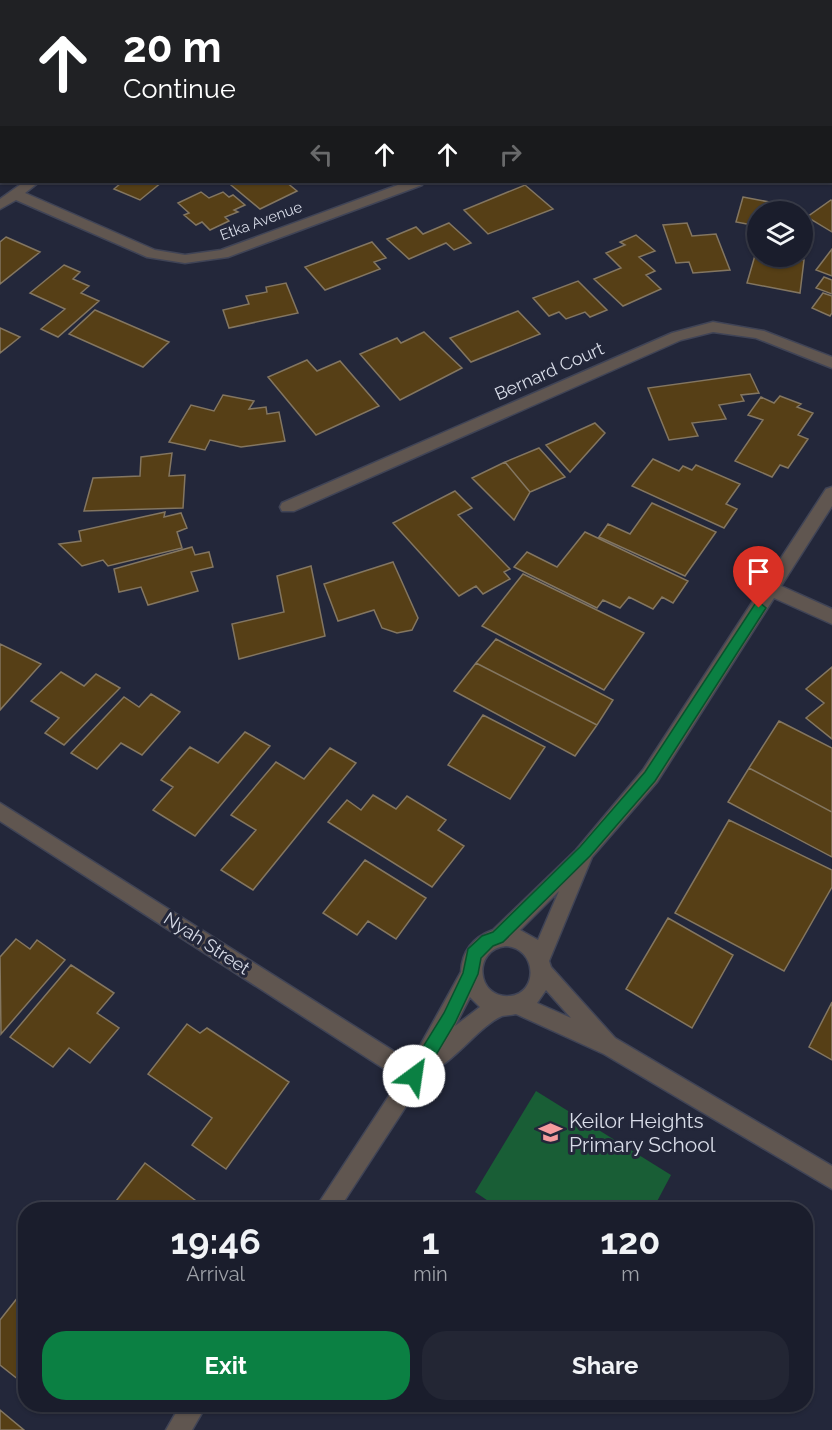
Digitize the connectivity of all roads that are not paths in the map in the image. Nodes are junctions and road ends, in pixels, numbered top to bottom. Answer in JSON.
{"nodes":[{"id":1,"x":31,"y":183,"type":"edge"},
{"id":2,"x":414,"y":183,"type":"edge"},
{"id":3,"x":15,"y":194,"type":"junction"},
{"id":4,"x":0,"y":205,"type":"edge"},
{"id":5,"x":832,"y":363,"type":"edge"},
{"id":6,"x":832,"y":493,"type":"edge"},
{"id":7,"x":288,"y":507,"type":"dead end"},
{"id":8,"x":771,"y":589,"type":"junction"},
{"id":9,"x":832,"y":616,"type":"edge"},
{"id":10,"x":0,"y":811,"type":"edge"},
{"id":11,"x":585,"y":852,"type":"junction"},
{"id":12,"x":498,"y":938,"type":"junction"},
{"id":13,"x":541,"y":966,"type":"junction"},
{"id":14,"x":471,"y":974,"type":"junction"},
{"id":15,"x":509,"y":1004,"type":"junction"},
{"id":16,"x":611,"y":1047,"type":"junction"},
{"id":17,"x":414,"y":1076,"type":"junction"},
{"id":18,"x":832,"y":1178,"type":"edge"},
{"id":19,"x":331,"y":1202,"type":"edge"},
{"id":20,"x":190,"y":1412,"type":"edge"},
{"id":21,"x":178,"y":1430,"type":"edge"}],
"edges":[{"from":1,"to":3,"type":"street"},
{"from":2,"to":3,"type":"street","name":"Etka Avenue"},
{"from":3,"to":4,"type":"street"},
{"from":5,"to":7,"type":"street","name":"Bernard Court"},
{"from":6,"to":8,"type":"street"},
{"from":8,"to":9,"type":"street"},
{"from":8,"to":11,"type":"street"},
{"from":10,"to":17,"type":"street","name":"Nyah Street"},
{"from":11,"to":12,"type":"street"},
{"from":11,"to":13,"type":"street"},
{"from":12,"to":13,"type":"street"},
{"from":12,"to":14,"type":"street"},
{"from":13,"to":15,"type":"street"},
{"from":13,"to":16,"type":"street"},
{"from":14,"to":15,"type":"street"},
{"from":14,"to":17,"type":"street"},
{"from":15,"to":16,"type":"street"},
{"from":15,"to":17,"type":"street"},
{"from":16,"to":18,"type":"street"},
{"from":17,"to":19,"type":"street"},
{"from":20,"to":21,"type":"street"}]}
